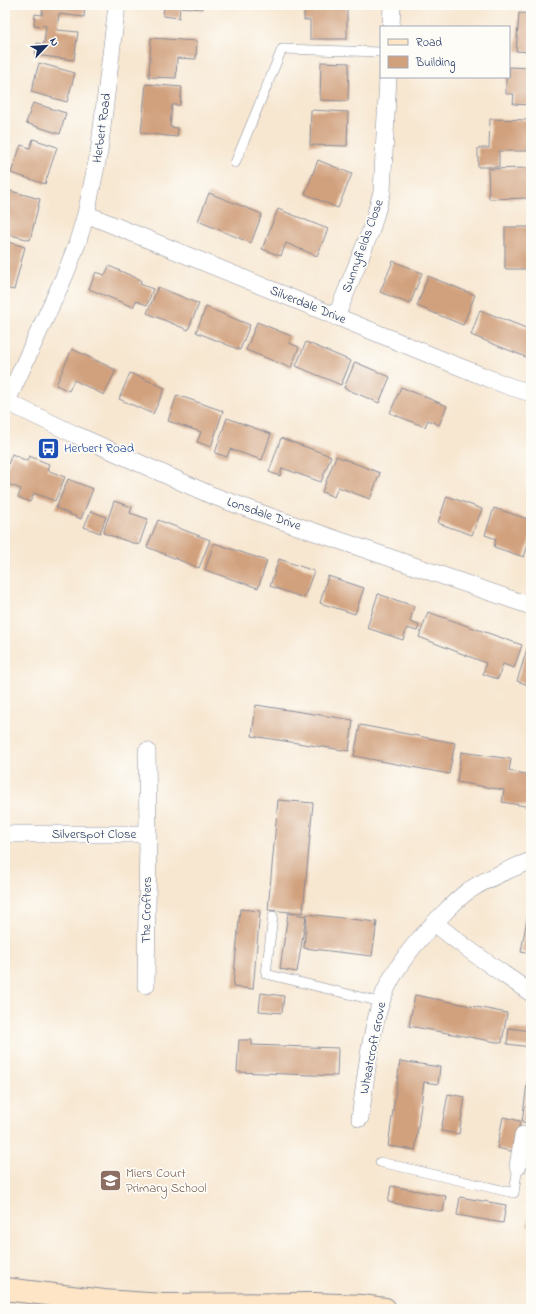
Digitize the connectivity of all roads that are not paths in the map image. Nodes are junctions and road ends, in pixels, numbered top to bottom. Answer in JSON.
{"nodes":[{"id":1,"x":117,"y":5,"type":"edge"},
{"id":2,"x":392,"y":5,"type":"edge"},
{"id":3,"x":391,"y":26,"type":"edge"},
{"id":4,"x":380,"y":52,"type":"edge"},
{"id":5,"x":388,"y":78,"type":"edge"},
{"id":6,"x":235,"y":163,"type":"dead end"},
{"id":7,"x":86,"y":214,"type":"junction"},
{"id":8,"x":336,"y":317,"type":"junction"},
{"id":9,"x":531,"y":393,"type":"edge"},
{"id":10,"x":6,"y":401,"type":"edge"},
{"id":11,"x":531,"y":606,"type":"edge"},
{"id":12,"x":148,"y":751,"type":"dead end"},
{"id":13,"x":5,"y":834,"type":"edge"},
{"id":14,"x":148,"y":834,"type":"junction"},
{"id":15,"x":531,"y":861,"type":"edge"},
{"id":16,"x":273,"y":916,"type":"dead end"},
{"id":17,"x":435,"y":923,"type":"junction"},
{"id":18,"x":146,"y":985,"type":"dead end"},
{"id":19,"x":531,"y":993,"type":"edge"},
{"id":20,"x":381,"y":1002,"type":"junction"},
{"id":21,"x":360,"y":1118,"type":"dead end"},
{"id":22,"x":531,"y":1137,"type":"edge"},
{"id":23,"x":380,"y":1162,"type":"dead end"},
{"id":24,"x":518,"y":1166,"type":"joint"},
{"id":25,"x":5,"y":1289,"type":"edge"},
{"id":26,"x":385,"y":1309,"type":"edge"}],
"edges":[{"from":1,"to":7,"type":"street","name":"Herbert Road"},
{"from":2,"to":3,"type":"street"},
{"from":4,"to":6,"type":"lane"},
{"from":5,"to":8,"type":"street","name":"Sunnyfields Close"},
{"from":7,"to":8,"type":"street","name":"Silverdale Drive"},
{"from":7,"to":10,"type":"street","name":"Herbert Road"},
{"from":8,"to":9,"type":"street","name":"Silverdale Drive"},
{"from":10,"to":11,"type":"street","name":"Lonsdale Drive"},
{"from":12,"to":14,"type":"street","name":"Silverspot Close"},
{"from":13,"to":14,"type":"street","name":"Silverspot Close"},
{"from":14,"to":18,"type":"street","name":"The Crofters"},
{"from":15,"to":17,"type":"street","name":"Wheatcroft Grove"},
{"from":16,"to":20,"type":"lane"},
{"from":17,"to":19,"type":"street"},
{"from":17,"to":20,"type":"street","name":"Wheatcroft Grove"},
{"from":20,"to":21,"type":"street","name":"Wheatcroft Grove"},
{"from":22,"to":24,"type":"street"},
{"from":23,"to":24,"type":"lane"},
{"from":25,"to":26,"type":"street"}]}
